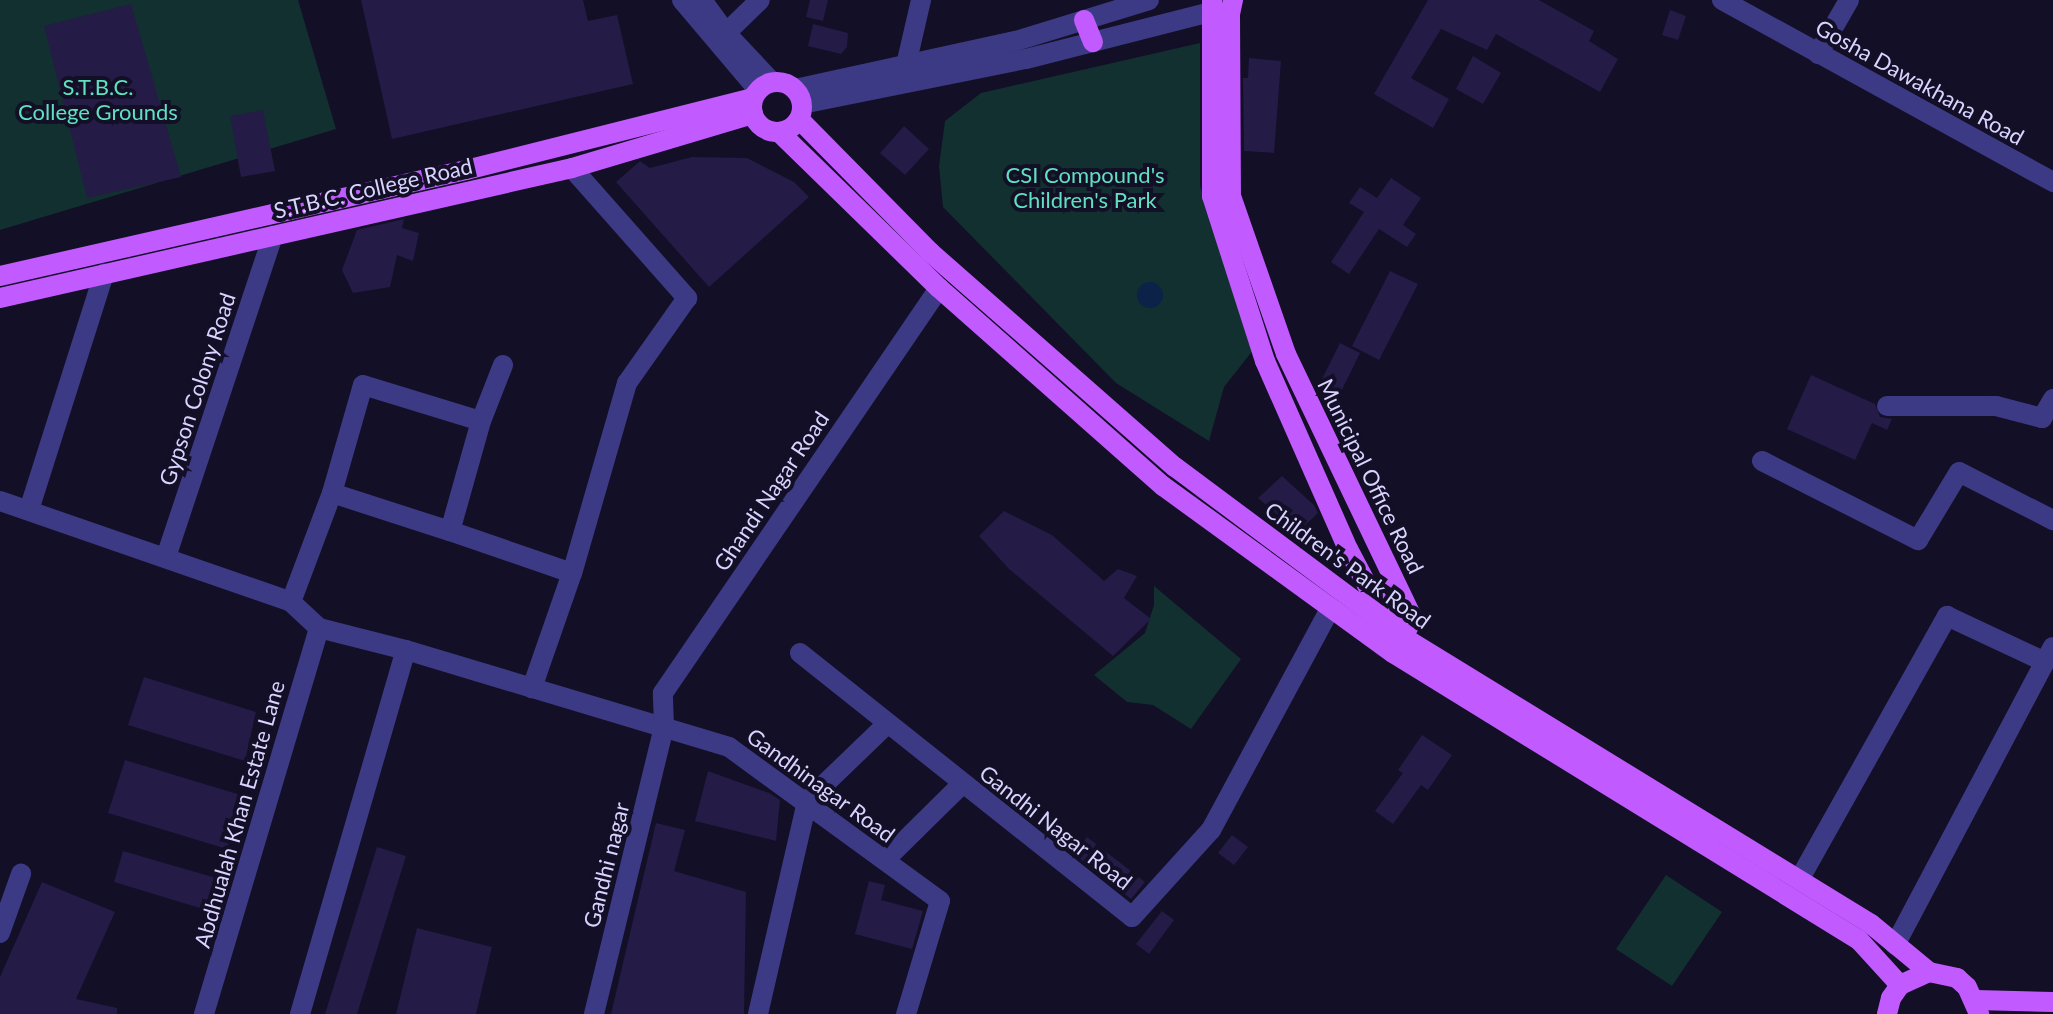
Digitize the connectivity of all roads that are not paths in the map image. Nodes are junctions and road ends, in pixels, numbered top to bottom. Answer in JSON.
{"nodes":[{"id":1,"x":682,"y":0,"type":"edge"},
{"id":2,"x":702,"y":0,"type":"edge"},
{"id":3,"x":760,"y":0,"type":"edge"},
{"id":4,"x":921,"y":0,"type":"edge"},
{"id":5,"x":1149,"y":0,"type":"edge"},
{"id":6,"x":1722,"y":0,"type":"edge"},
{"id":7,"x":1849,"y":0,"type":"edge"},
{"id":8,"x":1221,"y":6,"type":"edge"},
{"id":9,"x":1084,"y":20,"type":"junction"},
{"id":10,"x":726,"y":33,"type":"junction"},
{"id":11,"x":1093,"y":42,"type":"junction"},
{"id":12,"x":1818,"y":54,"type":"junction"},
{"id":13,"x":906,"y":65,"type":"junction"},
{"id":14,"x":759,"y":96,"type":"junction"},
{"id":15,"x":798,"y":104,"type":"junction"},
{"id":16,"x":779,"y":132,"type":"junction"},
{"id":17,"x":572,"y":168,"type":"junction"},
{"id":18,"x":2053,"y":182,"type":"edge"},
{"id":19,"x":273,"y":236,"type":"junction"},
{"id":20,"x":104,"y":274,"type":"junction"},
{"id":21,"x":0,"y":276,"type":"edge"},
{"id":22,"x":939,"y":288,"type":"junction"},
{"id":23,"x":0,"y":298,"type":"edge"},
{"id":24,"x":503,"y":365,"type":"dead end"},
{"id":25,"x":2053,"y":399,"type":"edge"},
{"id":26,"x":1887,"y":406,"type":"dead end"},
{"id":27,"x":481,"y":421,"type":"junction"},
{"id":28,"x":1762,"y":461,"type":"dead end"},
{"id":29,"x":332,"y":493,"type":"junction"},
{"id":30,"x":0,"y":501,"type":"edge"},
{"id":31,"x":29,"y":510,"type":"junction"},
{"id":32,"x":2053,"y":520,"type":"edge"},
{"id":33,"x":450,"y":531,"type":"junction"},
{"id":34,"x":166,"y":557,"type":"junction"},
{"id":35,"x":572,"y":573,"type":"junction"},
{"id":36,"x":291,"y":602,"type":"junction"},
{"id":37,"x":1330,"y":609,"type":"junction"},
{"id":38,"x":319,"y":628,"type":"junction"},
{"id":39,"x":1398,"y":645,"type":"junction"},
{"id":40,"x":406,"y":650,"type":"junction"},
{"id":41,"x":800,"y":653,"type":"dead end"},
{"id":42,"x":2049,"y":655,"type":"edge"},
{"id":43,"x":532,"y":688,"type":"junction"},
{"id":44,"x":886,"y":725,"type":"junction"},
{"id":45,"x":664,"y":727,"type":"junction"},
{"id":46,"x":962,"y":784,"type":"junction"},
{"id":47,"x":807,"y":801,"type":"junction"},
{"id":48,"x":885,"y":860,"type":"junction"},
{"id":49,"x":21,"y":874,"type":"dead end"},
{"id":50,"x":1799,"y":880,"type":"junction"},
{"id":51,"x":0,"y":933,"type":"edge"},
{"id":52,"x":1895,"y":945,"type":"junction"},
{"id":53,"x":1929,"y":972,"type":"junction"},
{"id":54,"x":2053,"y":1002,"type":"edge"},
{"id":55,"x":1891,"y":1003,"type":"edge"},
{"id":56,"x":1977,"y":1007,"type":"edge"},
{"id":57,"x":204,"y":1014,"type":"edge"},
{"id":58,"x":300,"y":1014,"type":"edge"},
{"id":59,"x":594,"y":1014,"type":"edge"},
{"id":60,"x":758,"y":1014,"type":"edge"},
{"id":61,"x":906,"y":1014,"type":"edge"}],
"edges":[{"from":1,"to":14,"type":"street"},
{"from":2,"to":10,"type":"street"},
{"from":3,"to":10,"type":"street"},
{"from":4,"to":13,"type":"street"},
{"from":5,"to":9,"type":"street"},
{"from":6,"to":12,"type":"street","name":"Gosha Dawakhana Road"},
{"from":7,"to":12,"type":"street"},
{"from":8,"to":11,"type":"street"},
{"from":8,"to":39,"type":"main road"},
{"from":8,"to":39,"type":"main road","name":"Municipal Office Road"},
{"from":9,"to":11,"type":"main road"},
{"from":9,"to":13,"type":"street"},
{"from":10,"to":14,"type":"street"},
{"from":11,"to":15,"type":"street"},
{"from":12,"to":18,"type":"street","name":"Gosha Dawakhana Road"},
{"from":13,"to":15,"type":"street"},
{"from":14,"to":15,"type":"main road"},
{"from":14,"to":16,"type":"main road","name":"Children's Park Road"},
{"from":14,"to":17,"type":"main road","name":"S.T.B.C. College Road"},
{"from":14,"to":21,"type":"main road","name":"S.T.B.C. College Road"},
{"from":15,"to":16,"type":"main road"},
{"from":15,"to":39,"type":"main road","name":"Children's Park Road"},
{"from":16,"to":22,"type":"main road","name":"Children's Park Road"},
{"from":17,"to":19,"type":"main road","name":"S.T.B.C. College Road"},
{"from":17,"to":35,"type":"street"},
{"from":19,"to":20,"type":"main road","name":"S.T.B.C. College Road"},
{"from":19,"to":34,"type":"street","name":"Gypson Colony Road"},
{"from":20,"to":23,"type":"main road","name":"S.T.B.C. College Road"},
{"from":20,"to":31,"type":"street"},
{"from":22,"to":37,"type":"main road","name":"Children's Park Road"},
{"from":22,"to":45,"type":"street","name":"Ghandi Nagar Road"},
{"from":24,"to":27,"type":"street"},
{"from":25,"to":26,"type":"street"},
{"from":27,"to":29,"type":"street"},
{"from":27,"to":33,"type":"street"},
{"from":28,"to":32,"type":"street"},
{"from":29,"to":33,"type":"street"},
{"from":29,"to":36,"type":"street"},
{"from":30,"to":31,"type":"street"},
{"from":31,"to":34,"type":"street"},
{"from":33,"to":35,"type":"street"},
{"from":34,"to":36,"type":"street"},
{"from":35,"to":43,"type":"street"},
{"from":36,"to":38,"type":"street"},
{"from":37,"to":39,"type":"main road","name":"Children's Park Road"},
{"from":37,"to":46,"type":"street","name":"Gandhi Nagar Road"},
{"from":38,"to":40,"type":"street"},
{"from":38,"to":57,"type":"street","name":"Abdhualah Khan Estate Lane"},
{"from":39,"to":50,"type":"main road","name":"Children's Park Road"},
{"from":39,"to":55,"type":"main road","name":"Children's Park Road"},
{"from":40,"to":43,"type":"street"},
{"from":40,"to":58,"type":"street"},
{"from":41,"to":44,"type":"street","name":"Gandhi Nagar Road"},
{"from":42,"to":50,"type":"street"},
{"from":42,"to":52,"type":"street"},
{"from":43,"to":45,"type":"street"},
{"from":44,"to":46,"type":"street","name":"Gandhi Nagar Road"},
{"from":44,"to":47,"type":"street"},
{"from":45,"to":47,"type":"street","name":"Gandhinagar Road"},
{"from":45,"to":59,"type":"street","name":"Gandhi nagar"},
{"from":46,"to":48,"type":"street"},
{"from":47,"to":48,"type":"street","name":"Gandhinagar Road"},
{"from":47,"to":60,"type":"street"},
{"from":48,"to":61,"type":"street","name":"Gandhinagar Road"},
{"from":49,"to":51,"type":"street"},
{"from":50,"to":52,"type":"main road","name":"Children's Park Road"},
{"from":52,"to":53,"type":"main road","name":"Children's Park Road"},
{"from":53,"to":55,"type":"main road"},
{"from":53,"to":56,"type":"main road","name":"Children's Park Road"},
{"from":54,"to":56,"type":"main road"}]}
